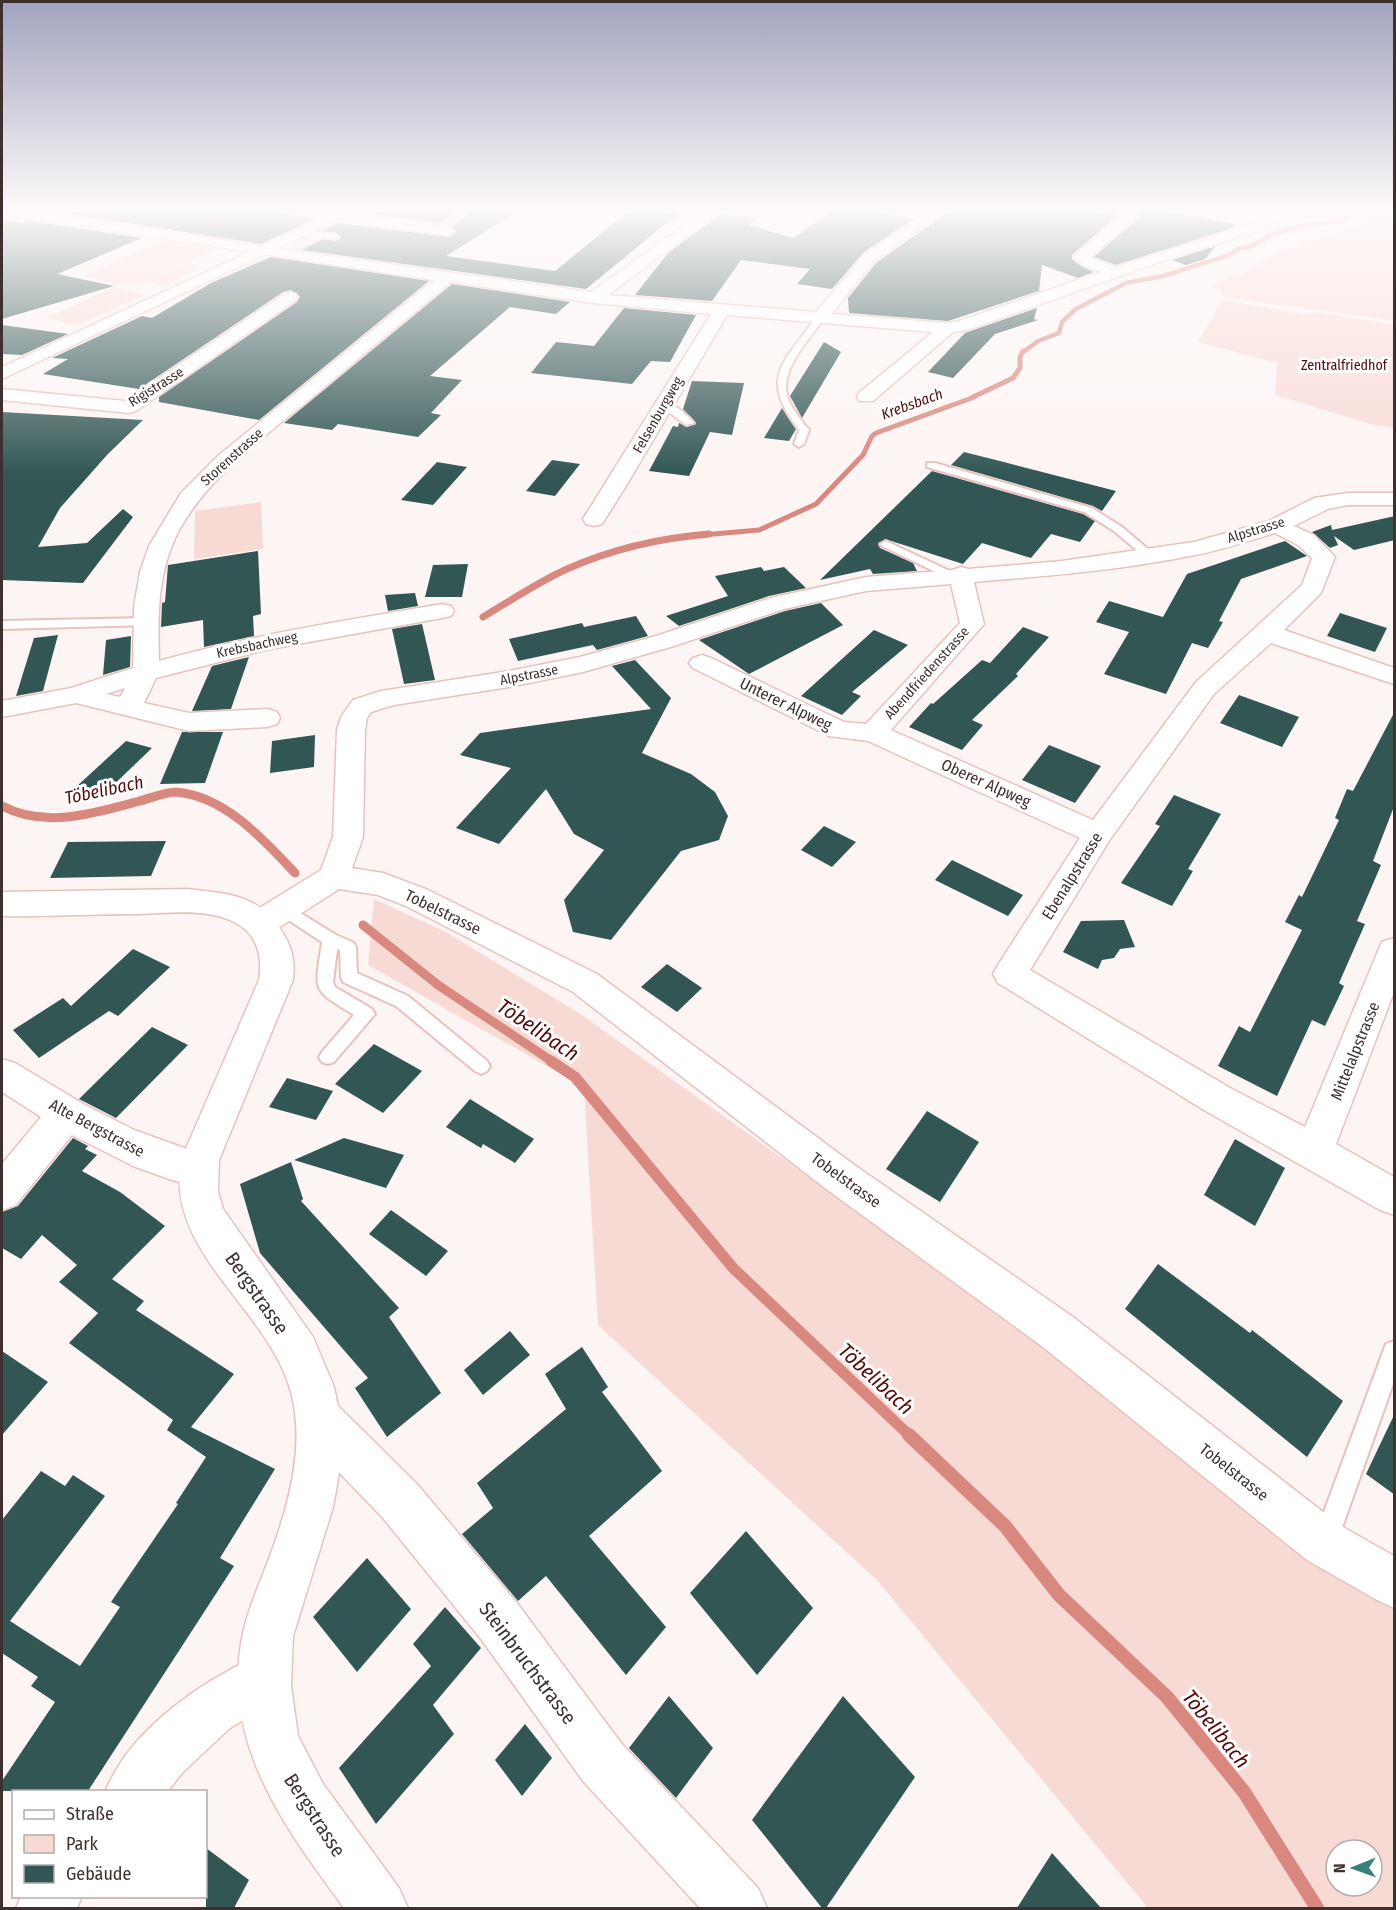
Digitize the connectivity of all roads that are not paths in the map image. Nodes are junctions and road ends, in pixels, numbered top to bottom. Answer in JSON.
{"nodes":[{"id":1,"x":166,"y":297,"type":"edge"},
{"id":2,"x":290,"y":297,"type":"dead end"},
{"id":3,"x":423,"y":297,"type":"edge"},
{"id":4,"x":587,"y":297,"type":"edge"},
{"id":5,"x":837,"y":297,"type":"edge"},
{"id":6,"x":1044,"y":297,"type":"edge"},
{"id":7,"x":593,"y":298,"type":"joint"},
{"id":8,"x":721,"y":311,"type":"junction"},
{"id":9,"x":820,"y":318,"type":"junction"},
{"id":10,"x":948,"y":328,"type":"junction"},
{"id":11,"x":2,"y":374,"type":"edge"},
{"id":12,"x":2,"y":395,"type":"edge"},
{"id":13,"x":866,"y":398,"type":"dead end"},
{"id":14,"x":665,"y":405,"type":"junction"},
{"id":15,"x":689,"y":423,"type":"dead end"},
{"id":16,"x":799,"y":444,"type":"dead end"},
{"id":17,"x":931,"y":465,"type":"dead end"},
{"id":18,"x":1395,"y":499,"type":"edge"},
{"id":19,"x":594,"y":519,"type":"dead end"},
{"id":20,"x":1277,"y":526,"type":"junction"},
{"id":21,"x":886,"y":544,"type":"dead end"},
{"id":22,"x":1150,"y":556,"type":"junction"},
{"id":23,"x":956,"y":575,"type":"junction"},
{"id":24,"x":442,"y":611,"type":"dead end"},
{"id":25,"x":146,"y":622,"type":"junction"},
{"id":26,"x":2,"y":626,"type":"edge"},
{"id":27,"x":1267,"y":633,"type":"junction"},
{"id":28,"x":702,"y":663,"type":"dead end"},
{"id":29,"x":146,"y":672,"type":"junction"},
{"id":30,"x":1395,"y":676,"type":"edge"},
{"id":31,"x":76,"y":695,"type":"junction"},
{"id":32,"x":129,"y":706,"type":"junction"},
{"id":33,"x":2,"y":709,"type":"edge"},
{"id":34,"x":267,"y":718,"type":"dead end"},
{"id":35,"x":873,"y":733,"type":"junction"},
{"id":36,"x":1098,"y":834,"type":"junction"},
{"id":37,"x":334,"y":877,"type":"junction"},
{"id":38,"x":2,"y":904,"type":"edge"},
{"id":39,"x":272,"y":916,"type":"junction"},
{"id":40,"x":330,"y":939,"type":"junction"},
{"id":41,"x":1395,"y":951,"type":"edge"},
{"id":42,"x":328,"y":1057,"type":"dead end"},
{"id":43,"x":481,"y":1066,"type":"dead end"},
{"id":44,"x":2,"y":1074,"type":"edge"},
{"id":45,"x":67,"y":1114,"type":"junction"},
{"id":46,"x":1314,"y":1150,"type":"junction"},
{"id":47,"x":198,"y":1170,"type":"junction"},
{"id":48,"x":2,"y":1192,"type":"edge"},
{"id":49,"x":1395,"y":1197,"type":"edge"},
{"id":50,"x":1395,"y":1352,"type":"edge"},
{"id":51,"x":318,"y":1418,"type":"junction"},
{"id":52,"x":1324,"y":1543,"type":"junction"},
{"id":53,"x":1395,"y":1583,"type":"edge"},
{"id":54,"x":265,"y":1679,"type":"junction"},
{"id":55,"x":133,"y":1790,"type":"edge"},
{"id":56,"x":379,"y":1908,"type":"edge"},
{"id":57,"x":738,"y":1908,"type":"edge"}],
"edges":[{"from":1,"to":11,"type":"street"},
{"from":2,"to":12,"type":"street","name":"Rigistrasse"},
{"from":3,"to":25,"type":"street","name":"Storenstrasse"},
{"from":4,"to":7,"type":"street"},
{"from":5,"to":9,"type":"street"},
{"from":6,"to":10,"type":"street"},
{"from":7,"to":8,"type":"street"},
{"from":8,"to":9,"type":"street"},
{"from":8,"to":14,"type":"street","name":"Felsenburgweg"},
{"from":9,"to":10,"type":"street"},
{"from":9,"to":16,"type":"lane"},
{"from":10,"to":13,"type":"street"},
{"from":14,"to":15,"type":"lane"},
{"from":14,"to":19,"type":"street","name":"Felsenburgweg"},
{"from":17,"to":22,"type":"lane"},
{"from":18,"to":20,"type":"street","name":"Alpstrasse"},
{"from":20,"to":22,"type":"street","name":"Alpstrasse"},
{"from":20,"to":27,"type":"street","name":"Ebenalpstrasse"},
{"from":21,"to":23,"type":"lane","name":"Alpstrasse"},
{"from":22,"to":23,"type":"street","name":"Alpstrasse"},
{"from":23,"to":35,"type":"street","name":"Abendfriedenstrasse"},
{"from":23,"to":37,"type":"street","name":"Alpstrasse"},
{"from":24,"to":29,"type":"street","name":"Krebsbachweg"},
{"from":25,"to":26,"type":"lane"},
{"from":25,"to":29,"type":"street","name":"Storenstrasse"},
{"from":27,"to":30,"type":"street"},
{"from":27,"to":36,"type":"street","name":"Ebenalpstrasse"},
{"from":28,"to":35,"type":"street","name":"Unterer Alpweg"},
{"from":29,"to":31,"type":"street","name":"Krebsbachweg"},
{"from":29,"to":32,"type":"street","name":"Storenstrasse"},
{"from":31,"to":32,"type":"street"},
{"from":31,"to":33,"type":"street"},
{"from":32,"to":34,"type":"street"},
{"from":35,"to":36,"type":"street","name":"Oberer Alpweg"},
{"from":36,"to":46,"type":"street","name":"Ebenalpstrasse"},
{"from":37,"to":39,"type":"street"},
{"from":37,"to":52,"type":"street","name":"Tobelstrasse"},
{"from":38,"to":39,"type":"street"},
{"from":39,"to":40,"type":"lane"},
{"from":39,"to":47,"type":"street","name":"Bergstrasse"},
{"from":40,"to":42,"type":"lane"},
{"from":40,"to":43,"type":"lane"},
{"from":41,"to":46,"type":"street","name":"Mittelalpstrasse"},
{"from":44,"to":45,"type":"street","name":"Alte Bergstrasse"},
{"from":45,"to":47,"type":"street","name":"Alte Bergstrasse"},
{"from":45,"to":48,"type":"street"},
{"from":46,"to":49,"type":"street"},
{"from":47,"to":51,"type":"street","name":"Bergstrasse"},
{"from":50,"to":52,"type":"lane"},
{"from":51,"to":54,"type":"street","name":"Bergstrasse"},
{"from":51,"to":57,"type":"street","name":"Steinbruchstrasse"},
{"from":52,"to":53,"type":"street","name":"Tobelstrasse"},
{"from":54,"to":55,"type":"street"},
{"from":54,"to":56,"type":"street","name":"Bergstrasse"}]}
